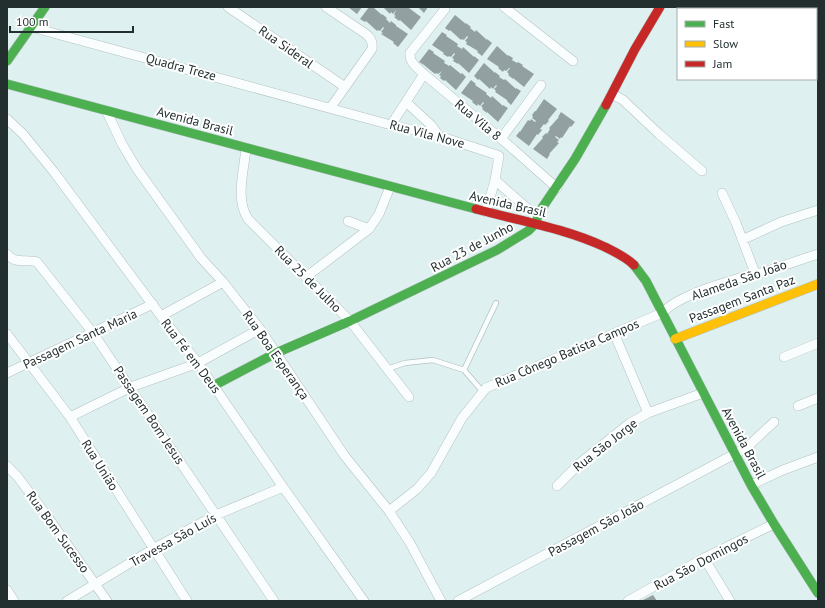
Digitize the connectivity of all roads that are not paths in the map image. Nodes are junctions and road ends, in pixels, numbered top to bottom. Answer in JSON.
{"nodes":[{"id":1,"x":44,"y":7,"type":"edge"},
{"id":2,"x":221,"y":7,"type":"edge"},
{"id":3,"x":326,"y":7,"type":"edge"},
{"id":4,"x":504,"y":7,"type":"edge"},
{"id":5,"x":660,"y":7,"type":"edge"},
{"id":6,"x":230,"y":8,"type":"edge"},
{"id":7,"x":444,"y":9,"type":"dead end"},
{"id":8,"x":31,"y":27,"type":"junction"},
{"id":9,"x":7,"y":61,"type":"edge"},
{"id":10,"x":574,"y":61,"type":"dead end"},
{"id":11,"x":424,"y":74,"type":"junction"},
{"id":12,"x":7,"y":84,"type":"edge"},
{"id":13,"x":541,"y":85,"type":"dead end"},
{"id":14,"x":345,"y":87,"type":"junction"},
{"id":15,"x":612,"y":94,"type":"junction"},
{"id":16,"x":406,"y":102,"type":"junction"},
{"id":17,"x":331,"y":107,"type":"junction"},
{"id":18,"x":107,"y":112,"type":"junction"},
{"id":19,"x":7,"y":119,"type":"edge"},
{"id":20,"x":391,"y":125,"type":"junction"},
{"id":21,"x":439,"y":136,"type":"junction"},
{"id":22,"x":504,"y":142,"type":"junction"},
{"id":23,"x":246,"y":148,"type":"junction"},
{"id":24,"x":499,"y":156,"type":"junction"},
{"id":25,"x":702,"y":170,"type":"dead end"},
{"id":26,"x":495,"y":180,"type":"junction"},
{"id":27,"x":390,"y":187,"type":"junction"},
{"id":28,"x":557,"y":188,"type":"junction"},
{"id":29,"x":722,"y":193,"type":"dead end"},
{"id":30,"x":818,"y":210,"type":"edge"},
{"id":31,"x":486,"y":212,"type":"junction"},
{"id":32,"x":536,"y":220,"type":"junction"},
{"id":33,"x":348,"y":221,"type":"dead end"},
{"id":34,"x":369,"y":229,"type":"junction"},
{"id":35,"x":742,"y":240,"type":"junction"},
{"id":36,"x":7,"y":254,"type":"edge"},
{"id":37,"x":818,"y":254,"type":"edge"},
{"id":38,"x":755,"y":273,"type":"junction"},
{"id":39,"x":306,"y":277,"type":"junction"},
{"id":40,"x":223,"y":282,"type":"junction"},
{"id":41,"x":818,"y":284,"type":"edge"},
{"id":42,"x":496,"y":303,"type":"dead end"},
{"id":43,"x":153,"y":304,"type":"junction"},
{"id":44,"x":662,"y":313,"type":"junction"},
{"id":45,"x":161,"y":316,"type":"junction"},
{"id":46,"x":350,"y":321,"type":"junction"},
{"id":47,"x":260,"y":329,"type":"junction"},
{"id":48,"x":93,"y":333,"type":"junction"},
{"id":49,"x":614,"y":333,"type":"junction"},
{"id":50,"x":7,"y":334,"type":"edge"},
{"id":51,"x":675,"y":338,"type":"junction"},
{"id":52,"x":818,"y":343,"type":"edge"},
{"id":53,"x":276,"y":353,"type":"junction"},
{"id":54,"x":784,"y":357,"type":"dead end"},
{"id":55,"x":30,"y":363,"type":"junction"},
{"id":56,"x":198,"y":363,"type":"junction"},
{"id":57,"x":387,"y":369,"type":"junction"},
{"id":58,"x":464,"y":370,"type":"junction"},
{"id":59,"x":7,"y":373,"type":"edge"},
{"id":60,"x":213,"y":386,"type":"junction"},
{"id":61,"x":131,"y":387,"type":"junction"},
{"id":62,"x":483,"y":392,"type":"junction"},
{"id":63,"x":702,"y":393,"type":"junction"},
{"id":64,"x":410,"y":397,"type":"dead end"},
{"id":65,"x":818,"y":398,"type":"edge"},
{"id":66,"x":798,"y":406,"type":"dead end"},
{"id":67,"x":648,"y":413,"type":"junction"},
{"id":68,"x":70,"y":417,"type":"junction"},
{"id":69,"x":774,"y":422,"type":"dead end"},
{"id":70,"x":734,"y":455,"type":"junction"},
{"id":71,"x":818,"y":457,"type":"edge"},
{"id":72,"x":7,"y":466,"type":"edge"},
{"id":73,"x":751,"y":485,"type":"junction"},
{"id":74,"x":556,"y":486,"type":"dead end"},
{"id":75,"x":283,"y":487,"type":"junction"},
{"id":76,"x":389,"y":511,"type":"junction"},
{"id":77,"x":216,"y":515,"type":"junction"},
{"id":78,"x":774,"y":524,"type":"junction"},
{"id":79,"x":153,"y":549,"type":"junction"},
{"id":80,"x":704,"y":558,"type":"junction"},
{"id":81,"x":96,"y":584,"type":"junction"},
{"id":82,"x":7,"y":590,"type":"edge"},
{"id":83,"x":818,"y":593,"type":"edge"},
{"id":84,"x":14,"y":601,"type":"edge"},
{"id":85,"x":67,"y":601,"type":"edge"},
{"id":86,"x":107,"y":601,"type":"edge"},
{"id":87,"x":187,"y":601,"type":"edge"},
{"id":88,"x":274,"y":601,"type":"edge"},
{"id":89,"x":364,"y":601,"type":"edge"},
{"id":90,"x":441,"y":601,"type":"edge"},
{"id":91,"x":458,"y":601,"type":"edge"},
{"id":92,"x":628,"y":601,"type":"edge"},
{"id":93,"x":730,"y":601,"type":"edge"}],
"edges":[{"from":1,"to":8,"type":"main road"},
{"from":2,"to":6,"type":"street"},
{"from":3,"to":14,"type":"street"},
{"from":4,"to":10,"type":"street"},
{"from":5,"to":15,"type":"main road","name":"Rua 23 de Junho"},
{"from":6,"to":14,"type":"street","name":"Rua Sideral"},
{"from":7,"to":11,"type":"street","name":"Rua Vila 8"},
{"from":8,"to":9,"type":"main road"},
{"from":8,"to":17,"type":"street","name":"Quadra Treze"},
{"from":11,"to":16,"type":"street"},
{"from":11,"to":22,"type":"street","name":"Rua Vila 8"},
{"from":12,"to":18,"type":"main road","name":"Avenida Brasil"},
{"from":13,"to":22,"type":"street"},
{"from":14,"to":17,"type":"street"},
{"from":15,"to":25,"type":"street"},
{"from":15,"to":28,"type":"main road","name":"Rua 23 de Junho"},
{"from":16,"to":20,"type":"street"},
{"from":16,"to":21,"type":"street"},
{"from":17,"to":20,"type":"street","name":"Rua Vila Nove"},
{"from":18,"to":23,"type":"main road","name":"Avenida Brasil"},
{"from":18,"to":40,"type":"street","name":"Rua Boa Esperança"},
{"from":19,"to":43,"type":"street","name":"Rua Fé em Deus"},
{"from":20,"to":21,"type":"street","name":"Rua Vila Nove"},
{"from":21,"to":24,"type":"street","name":"Rua Vila Nove"},
{"from":22,"to":24,"type":"street"},
{"from":22,"to":28,"type":"street","name":"Rua Vila 8"},
{"from":23,"to":27,"type":"main road","name":"Avenida Brasil"},
{"from":23,"to":39,"type":"street","name":"Rua 25 de Julho"},
{"from":24,"to":26,"type":"street"},
{"from":26,"to":31,"type":"street"},
{"from":26,"to":32,"type":"street"},
{"from":27,"to":31,"type":"main road","name":"Avenida Brasil"},
{"from":27,"to":34,"type":"street"},
{"from":28,"to":32,"type":"main road","name":"Rua 23 de Junho"},
{"from":29,"to":35,"type":"street"},
{"from":30,"to":35,"type":"street"},
{"from":31,"to":32,"type":"main road","name":"Avenida Brasil"},
{"from":32,"to":44,"type":"main road","name":"Avenida Brasil"},
{"from":32,"to":46,"type":"main road","name":"Rua 23 de Junho"},
{"from":33,"to":34,"type":"street"},
{"from":34,"to":39,"type":"street"},
{"from":35,"to":38,"type":"street"},
{"from":36,"to":48,"type":"street","name":"Passagem Bom Jesus"},
{"from":37,"to":38,"type":"street","name":"Alameda São João"},
{"from":38,"to":44,"type":"street","name":"Alameda São João"},
{"from":39,"to":46,"type":"street","name":"Rua 25 de Julho"},
{"from":40,"to":45,"type":"street"},
{"from":40,"to":47,"type":"street","name":"Rua Boa Esperança"},
{"from":41,"to":51,"type":"main road","name":"Passagem Santa Paz"},
{"from":42,"to":58,"type":"lane"},
{"from":43,"to":45,"type":"street","name":"Rua Fé em Deus"},
{"from":43,"to":48,"type":"street","name":"Passagem Santa Maria"},
{"from":44,"to":49,"type":"street","name":"Rua Cônego Batista Campos"},
{"from":44,"to":51,"type":"main road","name":"Avenida Brasil"},
{"from":45,"to":56,"type":"street","name":"Rua Fé em Deus"},
{"from":46,"to":53,"type":"main road","name":"Rua 23 de Junho"},
{"from":46,"to":57,"type":"street","name":"Rua 25 de Julho"},
{"from":47,"to":53,"type":"street","name":"Rua Boa Esperança"},
{"from":47,"to":56,"type":"street"},
{"from":48,"to":55,"type":"street","name":"Passagem Santa Maria"},
{"from":48,"to":61,"type":"street","name":"Passagem Bom Jesus"},
{"from":49,"to":62,"type":"street","name":"Rua Cônego Batista Campos"},
{"from":49,"to":67,"type":"street"},
{"from":50,"to":55,"type":"street","name":"Rua União"},
{"from":51,"to":63,"type":"main road","name":"Avenida Brasil"},
{"from":52,"to":54,"type":"street"},
{"from":53,"to":60,"type":"main road","name":"Rua 23 de Junho"},
{"from":53,"to":76,"type":"street","name":"Rua Boa Esperança"},
{"from":55,"to":59,"type":"street","name":"Passagem Santa Maria"},
{"from":55,"to":68,"type":"street","name":"Rua União"},
{"from":56,"to":60,"type":"street","name":"Rua Fé em Deus"},
{"from":56,"to":61,"type":"street"},
{"from":57,"to":58,"type":"lane"},
{"from":57,"to":64,"type":"street","name":"Rua 25 de Julho"},
{"from":58,"to":62,"type":"lane"},
{"from":60,"to":75,"type":"street","name":"Rua Fé em Deus"},
{"from":61,"to":68,"type":"street"},
{"from":61,"to":77,"type":"street","name":"Passagem Bom Jesus"},
{"from":62,"to":76,"type":"street","name":"Rua Cônego Batista Campos"},
{"from":63,"to":67,"type":"street","name":"Rua São Jorge"},
{"from":63,"to":70,"type":"main road","name":"Avenida Brasil"},
{"from":65,"to":66,"type":"street"},
{"from":67,"to":74,"type":"street","name":"Rua São Jorge"},
{"from":68,"to":79,"type":"street","name":"Rua União"},
{"from":69,"to":70,"type":"street","name":"Passagem São João"},
{"from":70,"to":73,"type":"main road","name":"Avenida Brasil"},
{"from":70,"to":91,"type":"street","name":"Passagem São João"},
{"from":71,"to":73,"type":"street"},
{"from":72,"to":81,"type":"street","name":"Rua Bom Sucesso"},
{"from":73,"to":78,"type":"main road","name":"Avenida Brasil"},
{"from":75,"to":77,"type":"street","name":"Travessa São Luís"},
{"from":75,"to":89,"type":"street","name":"Rua Fé em Deus"},
{"from":76,"to":90,"type":"street","name":"Rua Boa Esperança"},
{"from":77,"to":79,"type":"street","name":"Travessa São Luís"},
{"from":77,"to":88,"type":"street","name":"Passagem Bom Jesus"},
{"from":78,"to":80,"type":"street","name":"Rua São Domingos"},
{"from":78,"to":83,"type":"main road","name":"Avenida Brasil"},
{"from":79,"to":81,"type":"street","name":"Travessa São Luís"},
{"from":79,"to":87,"type":"street","name":"Rua União"},
{"from":80,"to":92,"type":"street","name":"Rua São Domingos"},
{"from":80,"to":93,"type":"street"},
{"from":81,"to":85,"type":"street","name":"Travessa São Luís"},
{"from":81,"to":86,"type":"street","name":"Rua Bom Sucesso"},
{"from":82,"to":84,"type":"street"}]}
